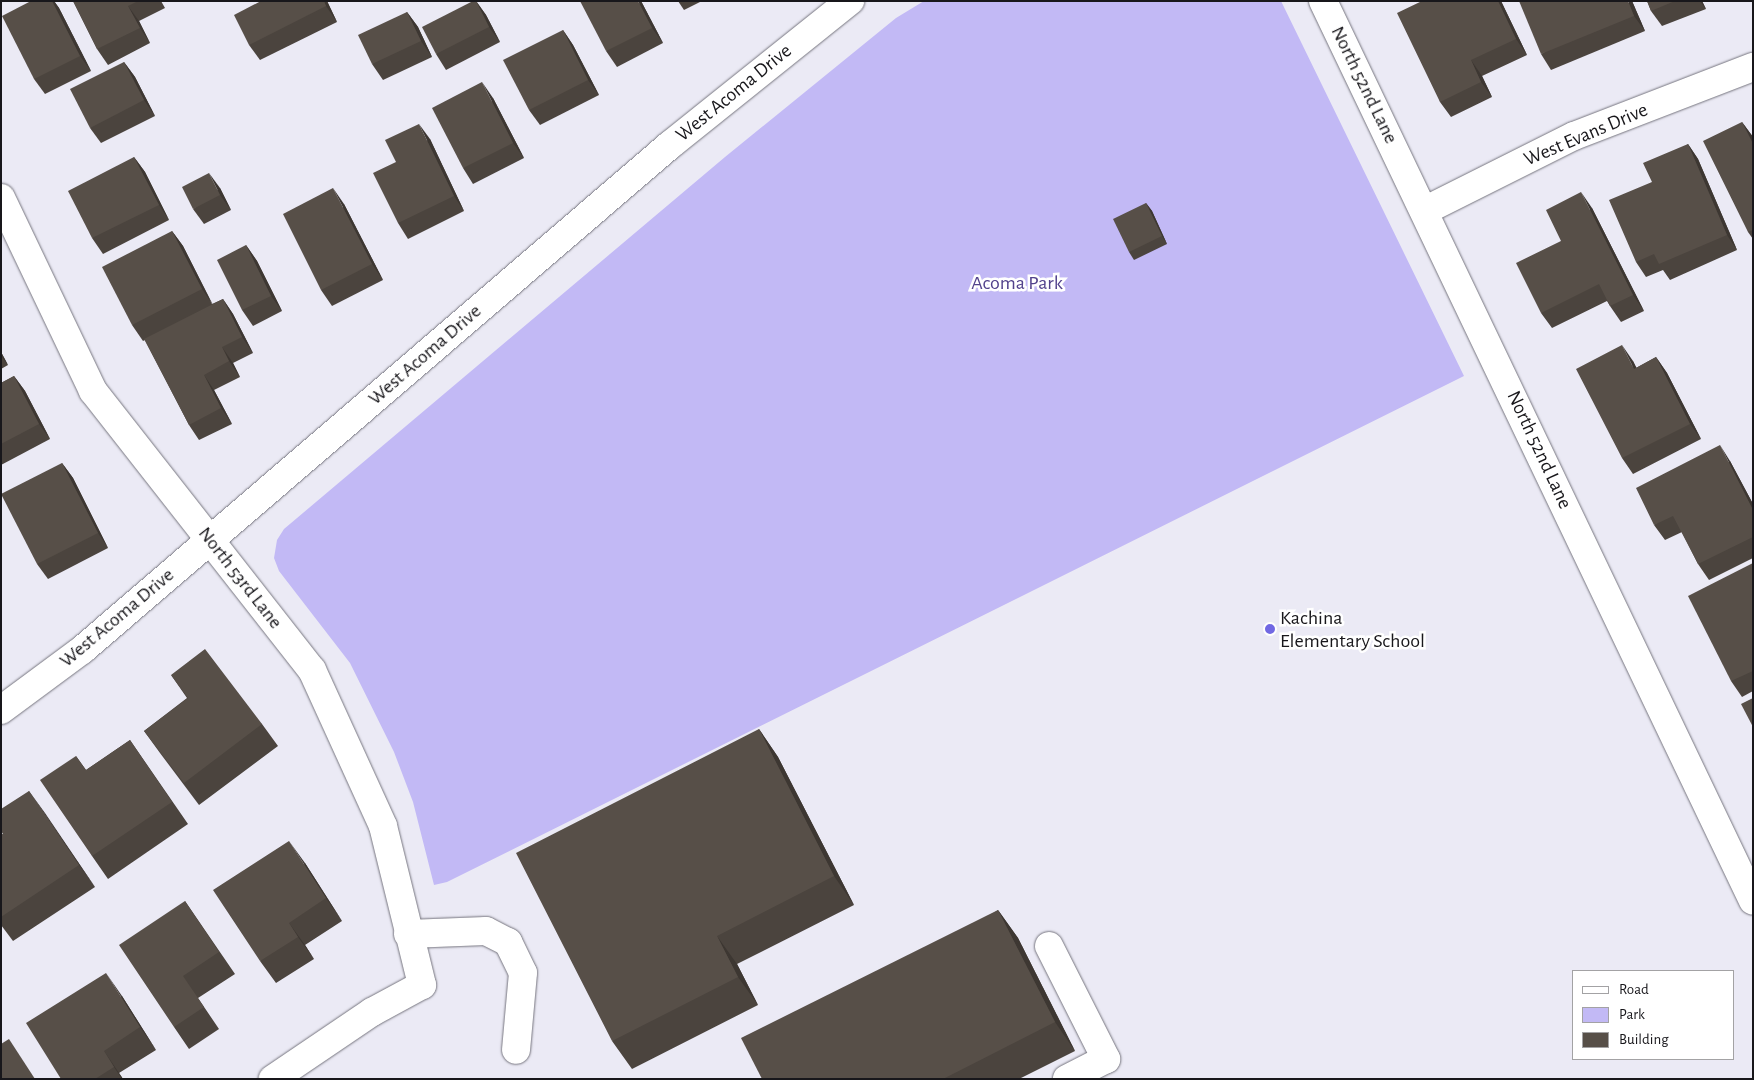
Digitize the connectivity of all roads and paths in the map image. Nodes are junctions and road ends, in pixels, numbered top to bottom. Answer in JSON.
{"nodes":[{"id":1,"x":1323,"y":1,"type":"edge"},
{"id":2,"x":843,"y":3,"type":"edge"},
{"id":3,"x":1753,"y":67,"type":"edge"},
{"id":4,"x":1,"y":198,"type":"edge"},
{"id":5,"x":1424,"y":211,"type":"junction"},
{"id":6,"x":210,"y":540,"type":"junction"},
{"id":7,"x":1,"y":710,"type":"edge"},
{"id":8,"x":1753,"y":901,"type":"edge"},
{"id":9,"x":408,"y":934,"type":"junction"},
{"id":10,"x":1050,"y":946,"type":"dead end"},
{"id":11,"x":516,"y":1050,"type":"dead end"},
{"id":12,"x":273,"y":1079,"type":"edge"},
{"id":13,"x":1067,"y":1079,"type":"edge"}],
"edges":[{"from":1,"to":5,"type":"street","name":"North 52nd Lane"},
{"from":2,"to":6,"type":"street","name":"West Acoma Drive"},
{"from":3,"to":5,"type":"street","name":"West Evans Drive"},
{"from":4,"to":6,"type":"street","name":"North 53rd Lane"},
{"from":5,"to":8,"type":"street","name":"North 52nd Lane"},
{"from":6,"to":7,"type":"street","name":"West Acoma Drive"},
{"from":6,"to":9,"type":"street","name":"North 53rd Lane"},
{"from":9,"to":11,"type":"street"},
{"from":9,"to":12,"type":"street","name":"North 53rd Lane"},
{"from":10,"to":13,"type":"street"}]}
